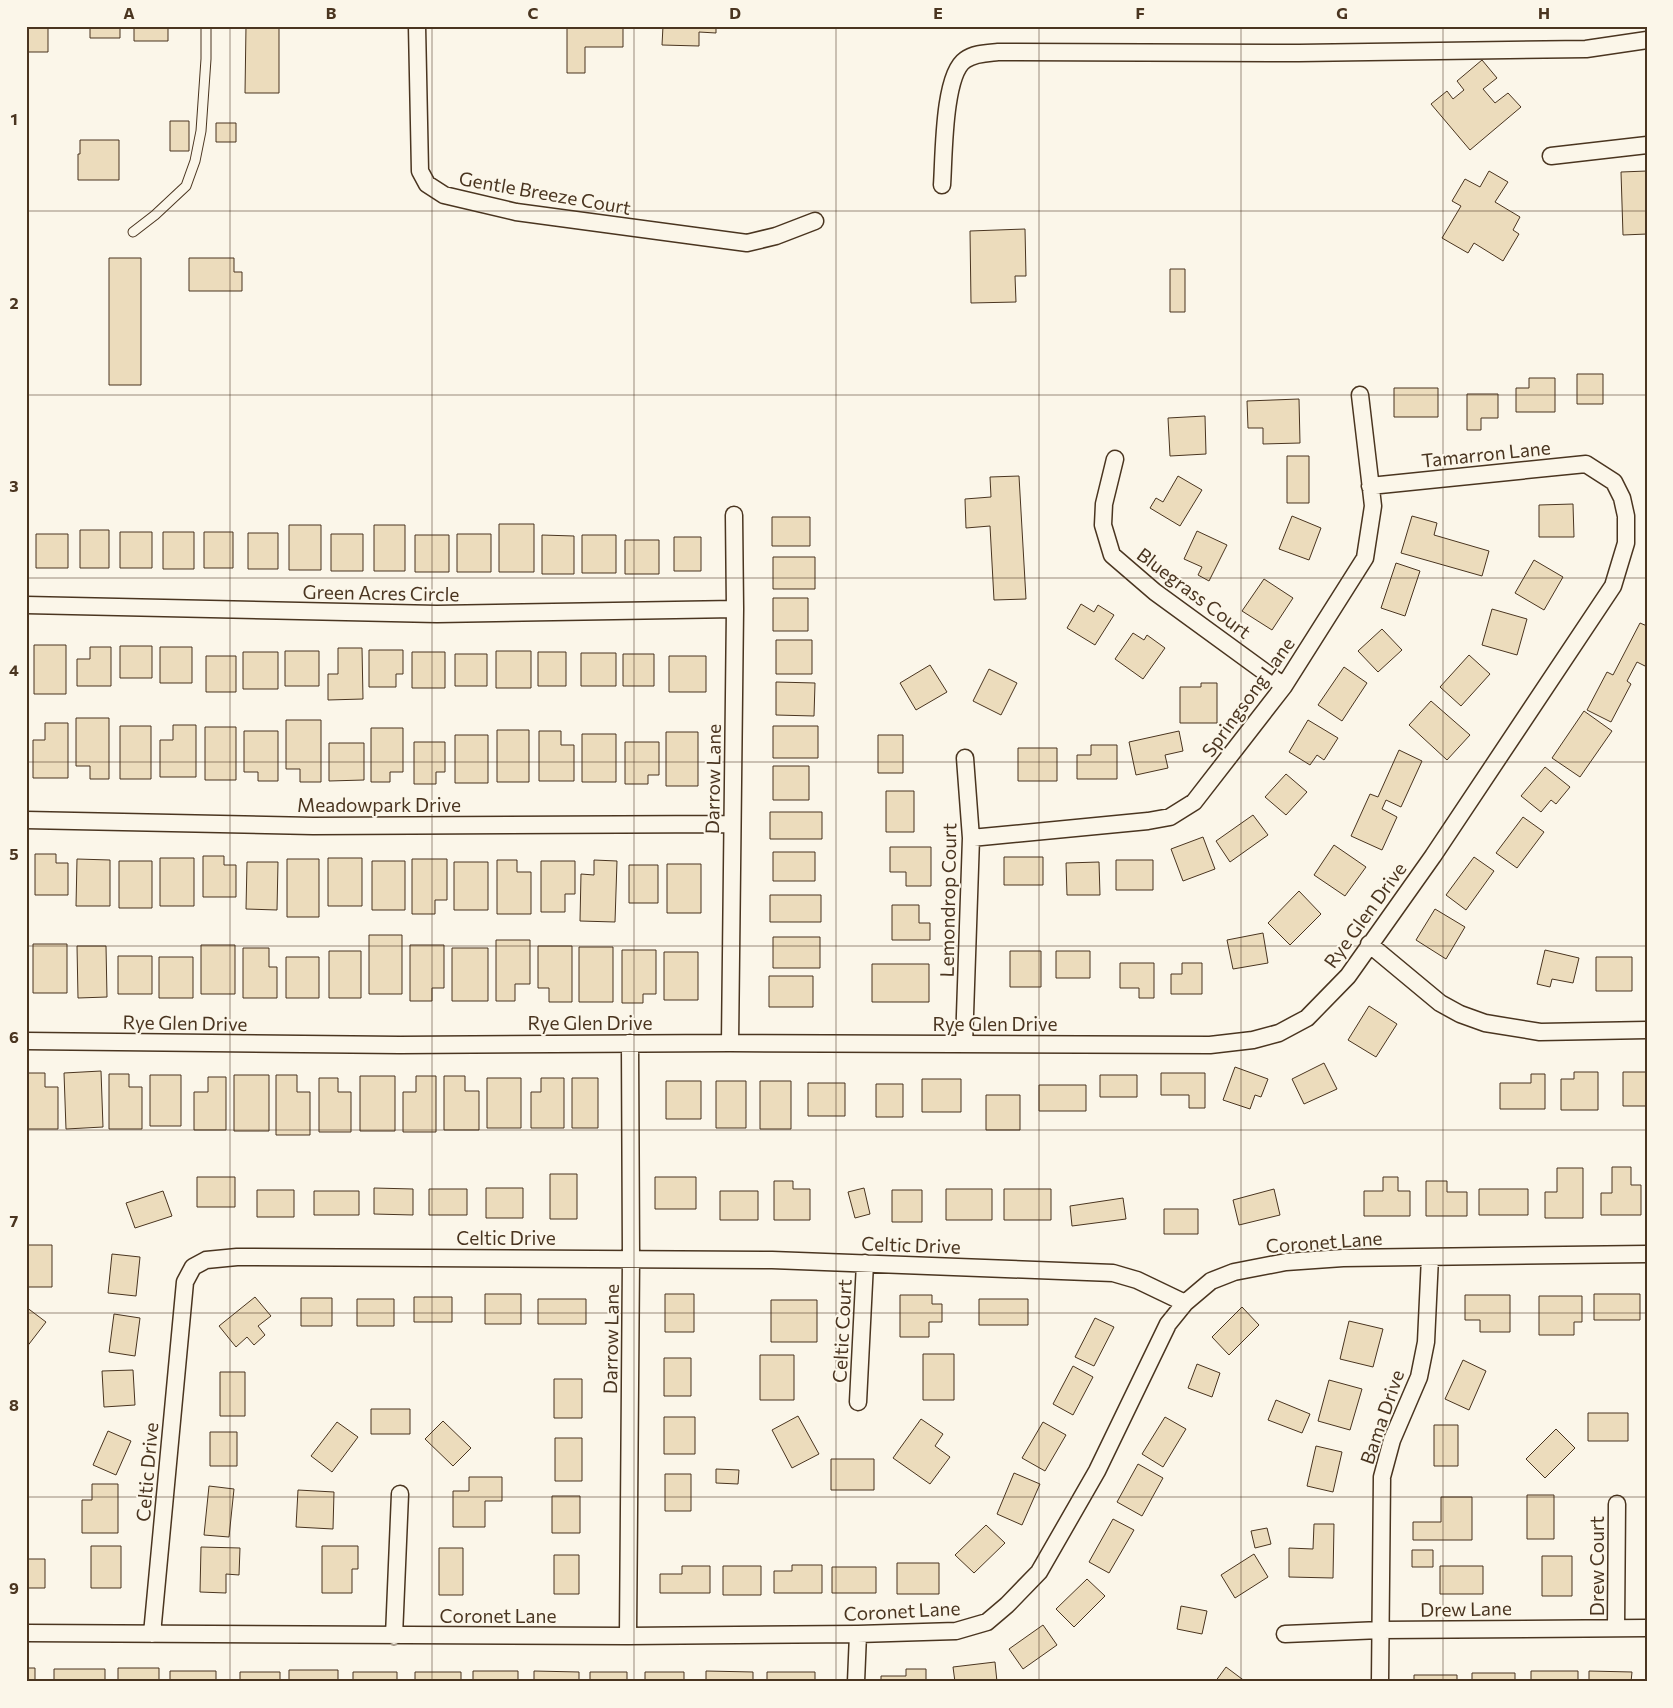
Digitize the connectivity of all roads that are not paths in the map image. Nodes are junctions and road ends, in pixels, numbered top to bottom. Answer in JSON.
{"nodes":[{"id":1,"x":206,"y":26,"type":"edge"},
{"id":2,"x":417,"y":26,"type":"edge"},
{"id":3,"x":1647,"y":40,"type":"edge"},
{"id":4,"x":1647,"y":145,"type":"edge"},
{"id":5,"x":1551,"y":156,"type":"dead end"},
{"id":6,"x":942,"y":185,"type":"dead end"},
{"id":7,"x":815,"y":221,"type":"dead end"},
{"id":8,"x":133,"y":232,"type":"dead end"},
{"id":9,"x":1360,"y":395,"type":"dead end"},
{"id":10,"x":1115,"y":459,"type":"dead end"},
{"id":11,"x":1604,"y":474,"type":"joint"},
{"id":12,"x":1370,"y":486,"type":"junction"},
{"id":13,"x":734,"y":515,"type":"dead end"},
{"id":14,"x":26,"y":605,"type":"edge"},
{"id":15,"x":735,"y":609,"type":"junction"},
{"id":16,"x":1284,"y":686,"type":"junction"},
{"id":17,"x":965,"y":758,"type":"dead end"},
{"id":18,"x":26,"y":820,"type":"edge"},
{"id":19,"x":732,"y":824,"type":"junction"},
{"id":20,"x":971,"y":838,"type":"junction"},
{"id":21,"x":1369,"y":944,"type":"junction"},
{"id":22,"x":1647,"y":1030,"type":"edge"},
{"id":23,"x":26,"y":1041,"type":"edge"},
{"id":24,"x":630,"y":1043,"type":"junction"},
{"id":25,"x":730,"y":1043,"type":"junction"},
{"id":26,"x":964,"y":1044,"type":"junction"},
{"id":27,"x":1647,"y":1254,"type":"edge"},
{"id":28,"x":1430,"y":1257,"type":"junction"},
{"id":29,"x":631,"y":1259,"type":"junction"},
{"id":30,"x":865,"y":1263,"type":"junction"},
{"id":31,"x":1185,"y":1303,"type":"junction"},
{"id":32,"x":858,"y":1402,"type":"dead end"},
{"id":33,"x":400,"y":1494,"type":"dead end"},
{"id":34,"x":1617,"y":1504,"type":"dead end"},
{"id":35,"x":1616,"y":1628,"type":"junction"},
{"id":36,"x":1647,"y":1628,"type":"edge"},
{"id":37,"x":1381,"y":1630,"type":"junction"},
{"id":38,"x":26,"y":1633,"type":"edge"},
{"id":39,"x":152,"y":1634,"type":"junction"},
{"id":40,"x":858,"y":1634,"type":"junction"},
{"id":41,"x":1285,"y":1634,"type":"dead end"},
{"id":42,"x":394,"y":1636,"type":"junction"},
{"id":43,"x":628,"y":1636,"type":"junction"},
{"id":44,"x":856,"y":1682,"type":"edge"},
{"id":45,"x":1380,"y":1682,"type":"edge"}],
"edges":[{"from":1,"to":8,"type":"lane"},
{"from":2,"to":7,"type":"street","name":"Gentle Breeze Court"},
{"from":3,"to":6,"type":"street"},
{"from":4,"to":5,"type":"street"},
{"from":9,"to":12,"type":"street","name":"Springsong Lane"},
{"from":10,"to":16,"type":"street","name":"Bluegrass Court"},
{"from":11,"to":12,"type":"street","name":"Tamarron Lane"},
{"from":11,"to":21,"type":"street","name":"Rye Glen Drive"},
{"from":12,"to":16,"type":"street","name":"Springsong Lane"},
{"from":13,"to":15,"type":"street","name":"Darrow Lane"},
{"from":14,"to":15,"type":"street","name":"Green Acres Circle"},
{"from":15,"to":19,"type":"street","name":"Darrow Lane"},
{"from":16,"to":20,"type":"street","name":"Springsong Lane"},
{"from":17,"to":20,"type":"street","name":"Lemondrop Court"},
{"from":18,"to":19,"type":"street","name":"Meadowpark Drive"},
{"from":19,"to":25,"type":"street","name":"Darrow Lane"},
{"from":20,"to":26,"type":"street","name":"Lemondrop Court"},
{"from":21,"to":22,"type":"street"},
{"from":21,"to":26,"type":"street","name":"Rye Glen Drive"},
{"from":23,"to":24,"type":"street","name":"Rye Glen Drive"},
{"from":24,"to":25,"type":"street","name":"Rye Glen Drive"},
{"from":24,"to":29,"type":"street","name":"Darrow Lane"},
{"from":25,"to":26,"type":"street","name":"Rye Glen Drive"},
{"from":27,"to":28,"type":"street","name":"Coronet Lane"},
{"from":28,"to":31,"type":"street","name":"Coronet Lane"},
{"from":28,"to":37,"type":"street","name":"Bama Drive"},
{"from":29,"to":30,"type":"street","name":"Celtic Drive"},
{"from":29,"to":39,"type":"street","name":"Celtic Drive"},
{"from":29,"to":43,"type":"street","name":"Darrow Lane"},
{"from":30,"to":31,"type":"street","name":"Celtic Drive"},
{"from":30,"to":32,"type":"street","name":"Celtic Court"},
{"from":31,"to":40,"type":"street","name":"Coronet Lane"},
{"from":33,"to":42,"type":"street"},
{"from":34,"to":35,"type":"street","name":"Drew Court"},
{"from":35,"to":36,"type":"street","name":"Drew Lane"},
{"from":35,"to":37,"type":"street","name":"Drew Lane"},
{"from":37,"to":41,"type":"street","name":"Drew Lane"},
{"from":37,"to":45,"type":"street","name":"Bama Drive"},
{"from":38,"to":39,"type":"street","name":"Coronet Lane"},
{"from":39,"to":42,"type":"street","name":"Coronet Lane"},
{"from":40,"to":43,"type":"street","name":"Coronet Lane"},
{"from":40,"to":44,"type":"street"},
{"from":42,"to":43,"type":"street","name":"Coronet Lane"}]}
